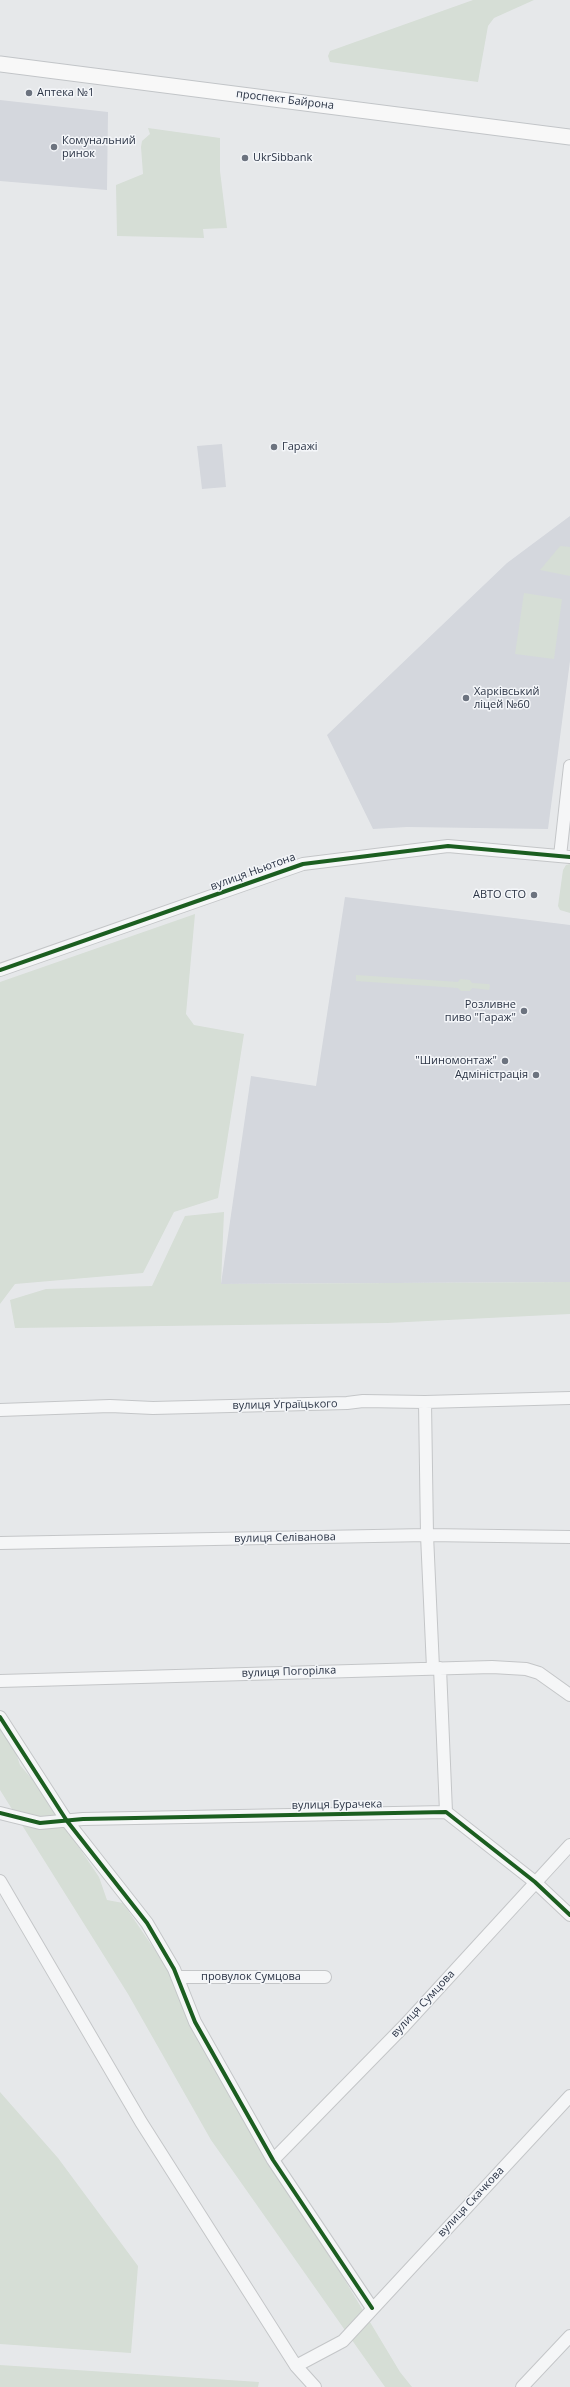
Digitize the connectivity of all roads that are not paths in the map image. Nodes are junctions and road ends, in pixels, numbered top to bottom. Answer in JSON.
{"nodes":[{"id":1,"x":0,"y":64,"type":"edge"},
{"id":2,"x":570,"y":137,"type":"edge"},
{"id":3,"x":570,"y":766,"type":"edge"},
{"id":4,"x":565,"y":856,"type":"edge"},
{"id":5,"x":0,"y":970,"type":"edge"},
{"id":6,"x":570,"y":1398,"type":"edge"},
{"id":7,"x":425,"y":1402,"type":"junction"},
{"id":8,"x":0,"y":1410,"type":"edge"},
{"id":9,"x":427,"y":1535,"type":"junction"},
{"id":10,"x":570,"y":1536,"type":"edge"},
{"id":11,"x":0,"y":1543,"type":"edge"},
{"id":12,"x":437,"y":1668,"type":"junction"},
{"id":13,"x":0,"y":1681,"type":"edge"},
{"id":14,"x":570,"y":1695,"type":"edge"},
{"id":15,"x":0,"y":1717,"type":"edge"},
{"id":16,"x":446,"y":1812,"type":"junction"},
{"id":17,"x":0,"y":1813,"type":"edge"},
{"id":18,"x":67,"y":1821,"type":"junction"},
{"id":19,"x":570,"y":1845,"type":"edge"},
{"id":20,"x":0,"y":1881,"type":"edge"},
{"id":21,"x":535,"y":1882,"type":"junction"},
{"id":22,"x":570,"y":1915,"type":"edge"},
{"id":23,"x":325,"y":1976,"type":"dead end"},
{"id":24,"x":177,"y":1977,"type":"junction"},
{"id":25,"x":570,"y":2096,"type":"edge"},
{"id":26,"x":273,"y":2160,"type":"junction"},
{"id":27,"x":372,"y":2308,"type":"junction"},
{"id":28,"x":570,"y":2336,"type":"edge"},
{"id":29,"x":296,"y":2366,"type":"junction"},
{"id":30,"x":314,"y":2387,"type":"edge"},
{"id":31,"x":522,"y":2387,"type":"edge"}],
"edges":[{"from":1,"to":2,"type":"main road","name":"проспект Байрона"},
{"from":3,"to":4,"type":"street"},
{"from":4,"to":5,"type":"street","name":"вулиця Ньютона"},
{"from":6,"to":7,"type":"street","name":"вулиця Уграїцького"},
{"from":7,"to":8,"type":"street","name":"вулиця Уграїцького"},
{"from":7,"to":9,"type":"street"},
{"from":9,"to":10,"type":"street","name":"вулиця Селіванова"},
{"from":9,"to":11,"type":"street","name":"вулиця Селіванова"},
{"from":9,"to":12,"type":"street"},
{"from":12,"to":13,"type":"street","name":"вулиця Погорілка"},
{"from":12,"to":14,"type":"street","name":"вулиця Погорілка"},
{"from":12,"to":16,"type":"street"},
{"from":15,"to":18,"type":"street"},
{"from":16,"to":18,"type":"street","name":"вулиця Бурачека"},
{"from":16,"to":21,"type":"street"},
{"from":17,"to":18,"type":"street","name":"вулиця Бурачека"},
{"from":18,"to":24,"type":"street"},
{"from":19,"to":21,"type":"street","name":"вулиця Сумцова"},
{"from":20,"to":29,"type":"street"},
{"from":21,"to":22,"type":"street"},
{"from":21,"to":26,"type":"street","name":"вулиця Сумцова"},
{"from":23,"to":24,"type":"street","name":"провулок Сумцова"},
{"from":24,"to":26,"type":"street"},
{"from":25,"to":27,"type":"street","name":"вулиця Скачкова"},
{"from":26,"to":27,"type":"street"},
{"from":27,"to":29,"type":"street","name":"вулиця Скачкова"},
{"from":28,"to":31,"type":"street"},
{"from":29,"to":30,"type":"street"}]}
